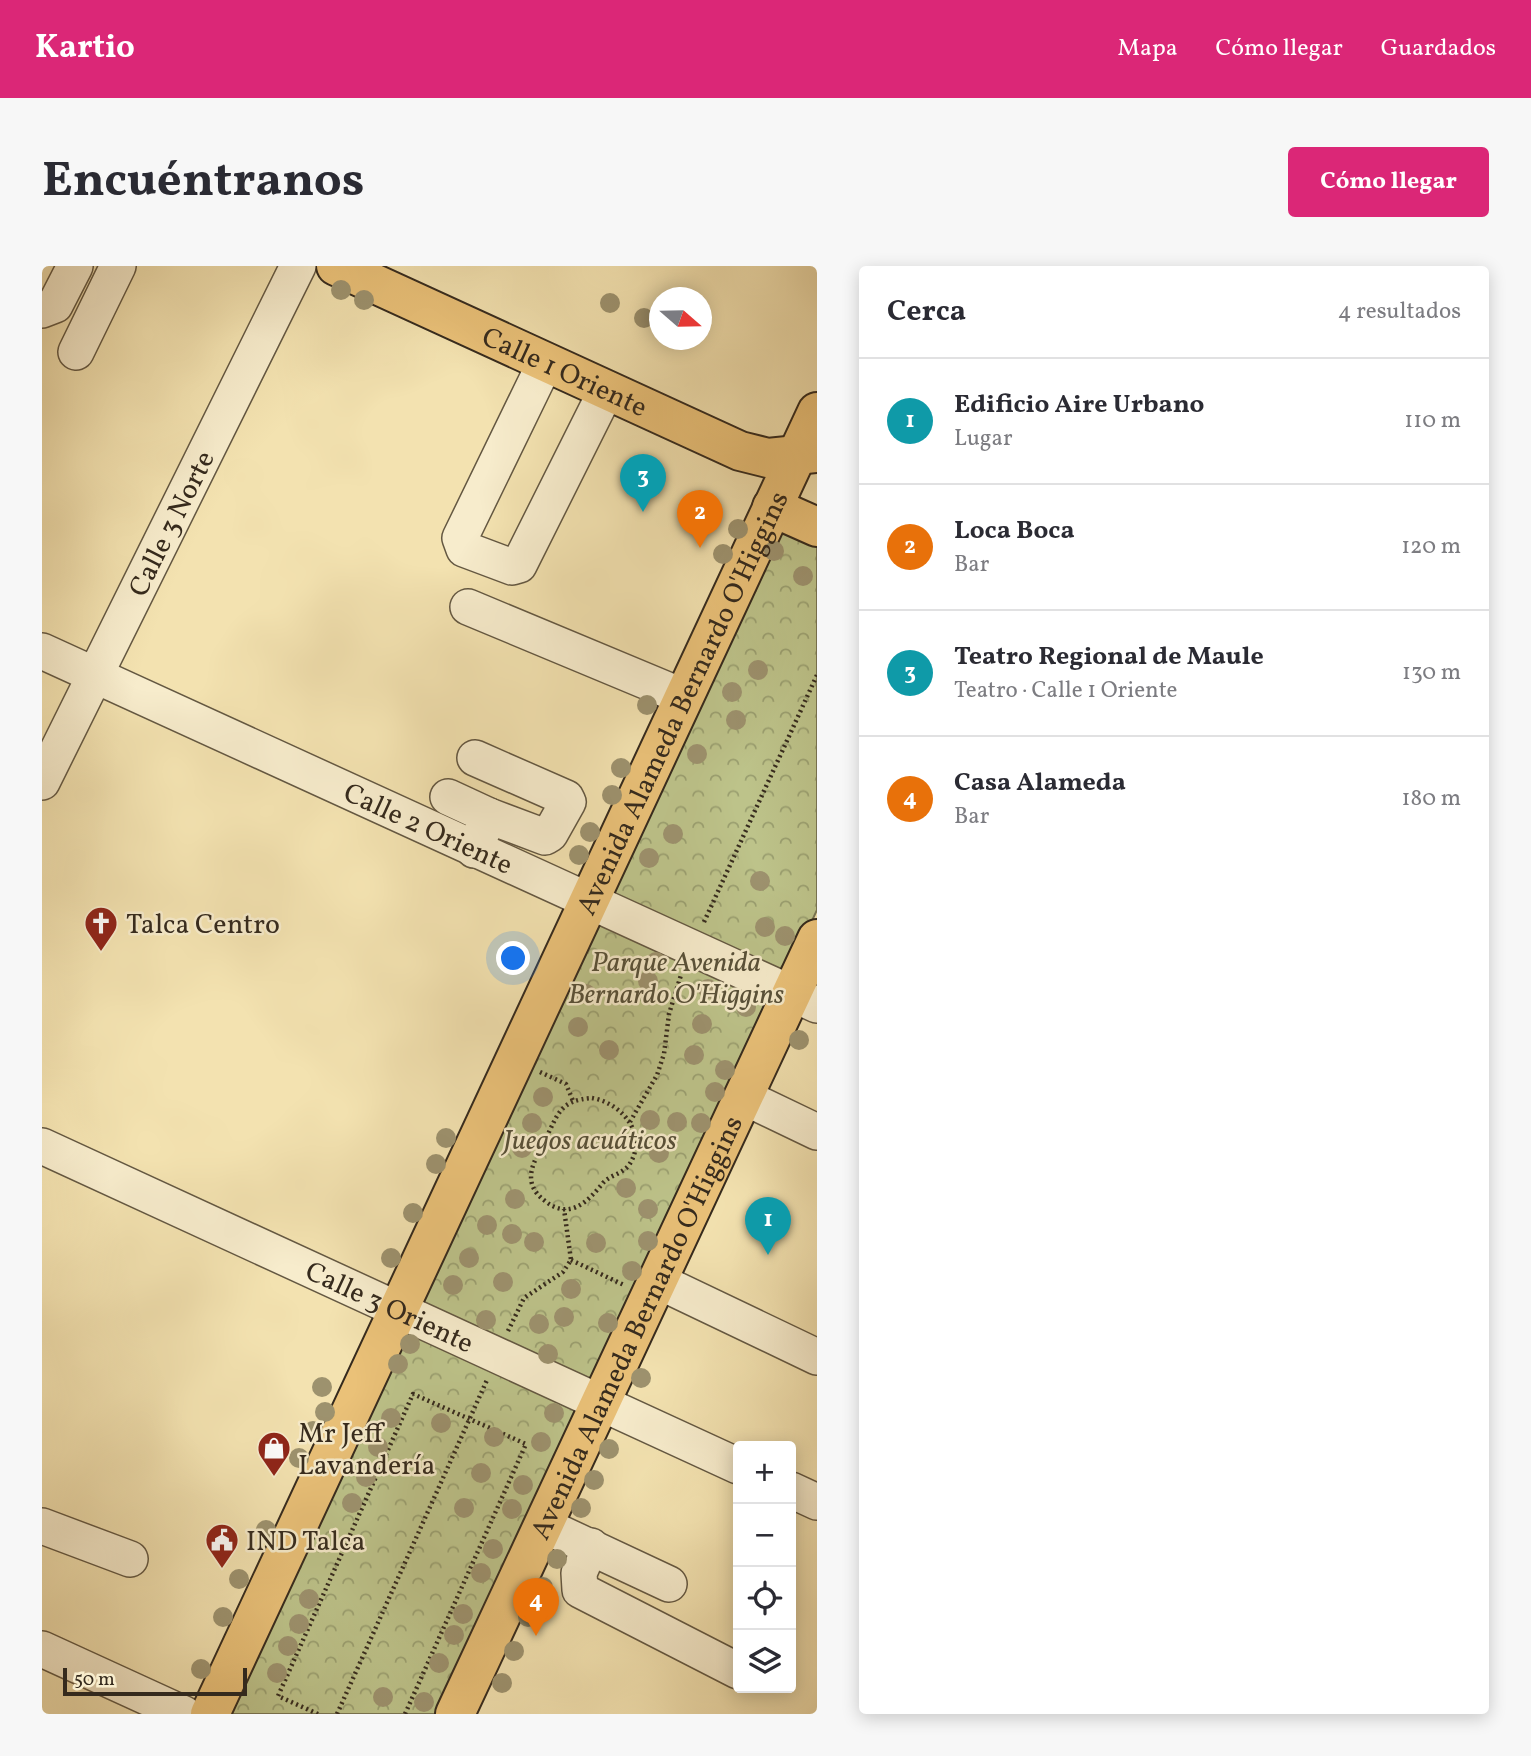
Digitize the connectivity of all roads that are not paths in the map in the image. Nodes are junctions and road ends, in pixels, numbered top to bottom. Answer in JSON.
{"nodes":[{"id":1,"x":75,"y":266,"type":"edge"},
{"id":2,"x":118,"y":266,"type":"edge"},
{"id":3,"x":298,"y":266,"type":"edge"},
{"id":4,"x":336,"y":266,"type":"edge"},
{"id":5,"x":42,"y":310,"type":"edge"},
{"id":6,"x":76,"y":352,"type":"dead end"},
{"id":7,"x":546,"y":361,"type":"junction"},
{"id":8,"x":607,"y":389,"type":"junction"},
{"id":9,"x":817,"y":412,"type":"edge"},
{"id":10,"x":807,"y":454,"type":"edge"},
{"id":11,"x":772,"y":507,"type":"junction"},
{"id":12,"x":817,"y":527,"type":"edge"},
{"id":13,"x":468,"y":607,"type":"dead end"},
{"id":14,"x":42,"y":651,"type":"edge"},
{"id":15,"x":93,"y":675,"type":"junction"},
{"id":16,"x":684,"y":697,"type":"junction"},
{"id":17,"x":475,"y":758,"type":"dead end"},
{"id":18,"x":42,"y":782,"type":"edge"},
{"id":19,"x":448,"y":797,"type":"dead end"},
{"id":20,"x":489,"y":816,"type":"junction"},
{"id":21,"x":474,"y":850,"type":"junction"},
{"id":22,"x":589,"y":901,"type":"junction"},
{"id":23,"x":817,"y":939,"type":"edge"},
{"id":24,"x":804,"y":999,"type":"edge"},
{"id":25,"x":744,"y":1097,"type":"junction"},
{"id":26,"x":817,"y":1132,"type":"edge"},
{"id":27,"x":42,"y":1146,"type":"edge"},
{"id":28,"x":654,"y":1289,"type":"junction"},
{"id":29,"x":398,"y":1309,"type":"junction"},
{"id":30,"x":817,"y":1357,"type":"edge"},
{"id":31,"x":602,"y":1403,"type":"junction"},
{"id":32,"x":733,"y":1464,"type":"edge"},
{"id":33,"x":796,"y":1492,"type":"edge"},
{"id":34,"x":817,"y":1502,"type":"edge"},
{"id":35,"x":545,"y":1526,"type":"junction"},
{"id":36,"x":42,"y":1527,"type":"edge"},
{"id":37,"x":591,"y":1546,"type":"junction"},
{"id":38,"x":130,"y":1559,"type":"dead end"},
{"id":39,"x":669,"y":1584,"type":"dead end"},
{"id":40,"x":42,"y":1650,"type":"edge"},
{"id":41,"x":733,"y":1668,"type":"edge"},
{"id":42,"x":184,"y":1714,"type":"edge"},
{"id":43,"x":210,"y":1714,"type":"edge"},
{"id":44,"x":455,"y":1714,"type":"edge"}],
"edges":[{"from":1,"to":5,"type":"street"},
{"from":2,"to":6,"type":"street"},
{"from":3,"to":15,"type":"street","name":"Calle 3 Norte"},
{"from":4,"to":7,"type":"main road","name":"Calle 1 Oriente"},
{"from":7,"to":8,"type":"main road","name":"Calle 1 Oriente"},
{"from":7,"to":8,"type":"street"},
{"from":8,"to":10,"type":"main road","name":"Calle 1 Oriente"},
{"from":9,"to":10,"type":"main road","name":"Avenida Alameda Bernardo O'Higgins"},
{"from":10,"to":11,"type":"main road","name":"Avenida Alameda Bernardo O'Higgins"},
{"from":11,"to":12,"type":"main road"},
{"from":11,"to":16,"type":"main road","name":"Avenida Alameda Bernardo O'Higgins"},
{"from":13,"to":16,"type":"street"},
{"from":14,"to":15,"type":"street","name":"Calle 2 Oriente"},
{"from":15,"to":18,"type":"street","name":"Calle 3 Norte"},
{"from":15,"to":21,"type":"street","name":"Calle 2 Oriente"},
{"from":16,"to":22,"type":"main road","name":"Avenida Alameda Bernardo O'Higgins"},
{"from":17,"to":20,"type":"street"},
{"from":19,"to":20,"type":"street"},
{"from":20,"to":21,"type":"street"},
{"from":21,"to":22,"type":"street","name":"Calle 2 Oriente"},
{"from":22,"to":24,"type":"street","name":"Calle 2 Oriente"},
{"from":22,"to":29,"type":"main road","name":"Avenida Alameda Bernardo O'Higgins"},
{"from":23,"to":24,"type":"main road","name":"Avenida Alameda Bernardo O'Higgins"},
{"from":24,"to":25,"type":"main road","name":"Avenida Alameda Bernardo O'Higgins"},
{"from":25,"to":26,"type":"street"},
{"from":25,"to":28,"type":"main road","name":"Avenida Alameda Bernardo O'Higgins"},
{"from":27,"to":29,"type":"street","name":"Calle 3 Oriente"},
{"from":28,"to":30,"type":"street"},
{"from":28,"to":31,"type":"main road","name":"Avenida Alameda Bernardo O'Higgins"},
{"from":29,"to":31,"type":"street","name":"Calle 3 Oriente"},
{"from":29,"to":43,"type":"main road","name":"Avenida Alameda Bernardo O'Higgins"},
{"from":31,"to":32,"type":"street","name":"Calle 3 Oriente"},
{"from":31,"to":35,"type":"main road","name":"Avenida Alameda Bernardo O'Higgins"},
{"from":33,"to":34,"type":"street"},
{"from":35,"to":37,"type":"street"},
{"from":35,"to":44,"type":"main road","name":"Avenida Alameda Bernardo O'Higgins"},
{"from":36,"to":38,"type":"street"},
{"from":37,"to":39,"type":"street"},
{"from":37,"to":41,"type":"street"},
{"from":40,"to":42,"type":"street"}]}
